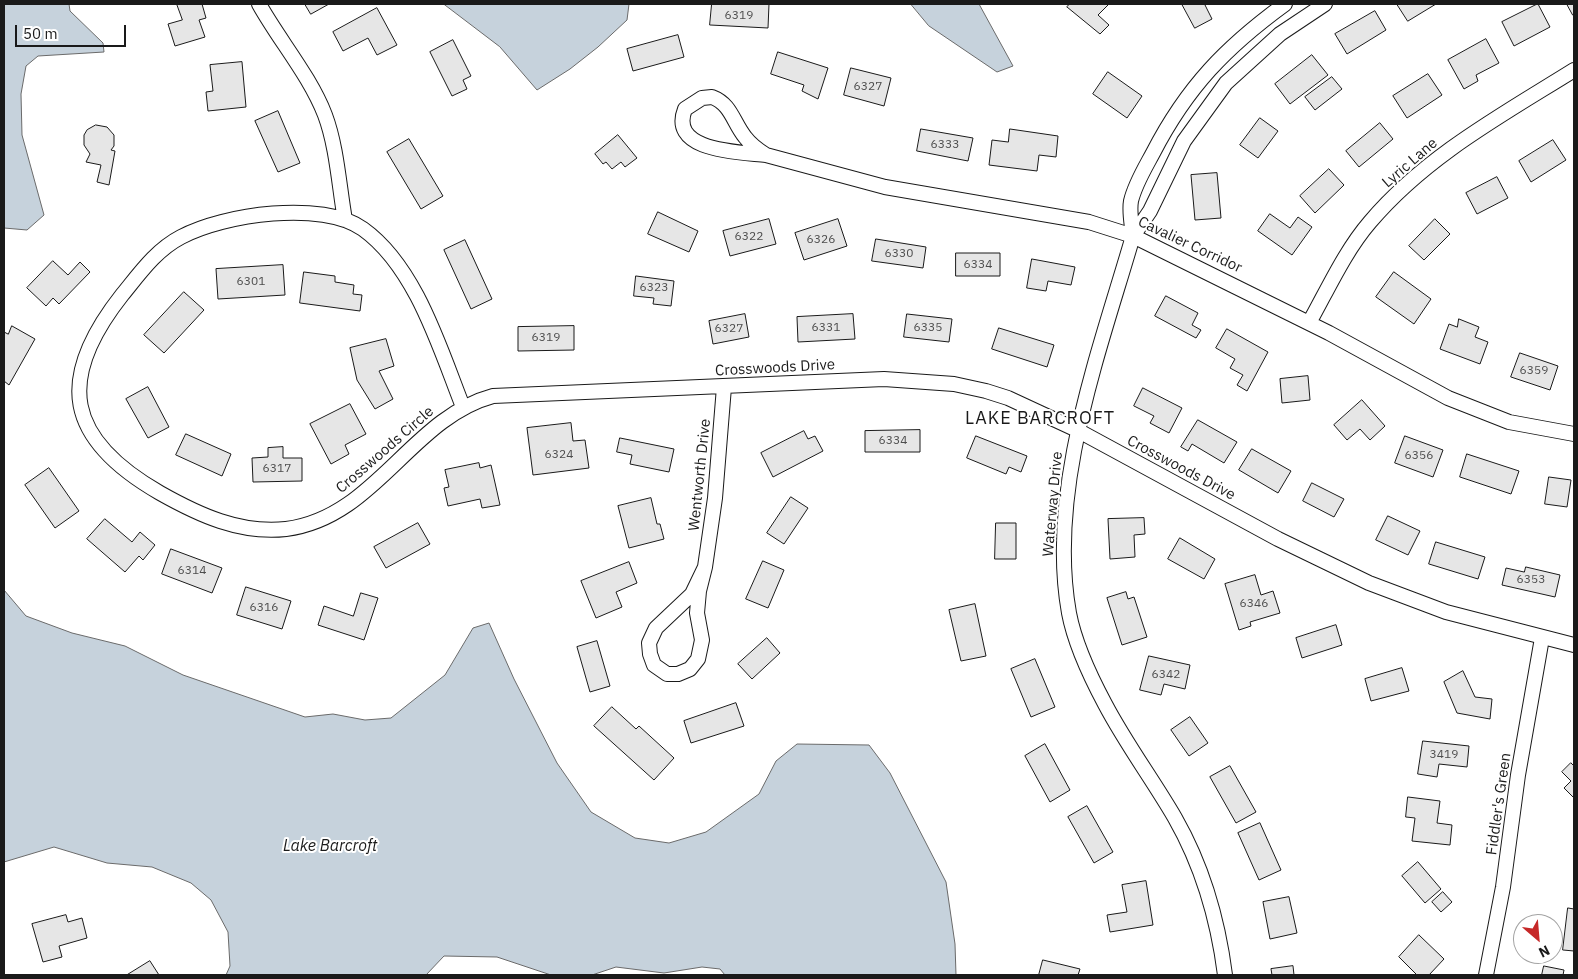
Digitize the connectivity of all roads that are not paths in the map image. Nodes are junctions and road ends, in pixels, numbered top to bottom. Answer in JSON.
{"nodes":[{"id":1,"x":258,"y":4,"type":"edge"},
{"id":2,"x":1285,"y":4,"type":"edge"},
{"id":3,"x":1325,"y":4,"type":"edge"},
{"id":4,"x":1574,"y":70,"type":"edge"},
{"id":5,"x":766,"y":156,"type":"junction"},
{"id":6,"x":345,"y":220,"type":"junction"},
{"id":7,"x":1133,"y":236,"type":"junction"},
{"id":8,"x":1309,"y":323,"type":"junction"},
{"id":9,"x":724,"y":386,"type":"junction"},
{"id":10,"x":463,"y":407,"type":"junction"},
{"id":11,"x":1077,"y":430,"type":"junction"},
{"id":12,"x":1574,"y":434,"type":"edge"},
{"id":13,"x":705,"y":567,"type":"junction"},
{"id":14,"x":1542,"y":638,"type":"junction"},
{"id":15,"x":1574,"y":645,"type":"edge"},
{"id":16,"x":1225,"y":975,"type":"edge"},
{"id":17,"x":1486,"y":975,"type":"edge"}],
"edges":[{"from":1,"to":6,"type":"street"},
{"from":2,"to":7,"type":"street","name":"Waterway Drive"},
{"from":3,"to":7,"type":"street"},
{"from":4,"to":8,"type":"street","name":"Lyric Lane"},
{"from":5,"to":5,"type":"street","name":"Cavalier Corridor"},
{"from":5,"to":7,"type":"street","name":"Cavalier Corridor"},
{"from":6,"to":10,"type":"street","name":"Crosswoods Circle"},
{"from":6,"to":10,"type":"street","name":"Crosswoods Circle"},
{"from":7,"to":8,"type":"street","name":"Cavalier Corridor"},
{"from":7,"to":11,"type":"street","name":"Waterway Drive"},
{"from":8,"to":12,"type":"street","name":"Cavalier Corridor"},
{"from":9,"to":10,"type":"street","name":"Crosswoods Drive"},
{"from":9,"to":11,"type":"street","name":"Crosswoods Drive"},
{"from":9,"to":13,"type":"street","name":"Wentworth Drive"},
{"from":11,"to":14,"type":"street","name":"Crosswoods Drive"},
{"from":11,"to":16,"type":"street","name":"Waterway Drive"},
{"from":13,"to":13,"type":"street","name":"Wentworth Drive"},
{"from":14,"to":15,"type":"street","name":"Crosswoods Drive"},
{"from":14,"to":17,"type":"street","name":"Fiddler's Green"}]}
